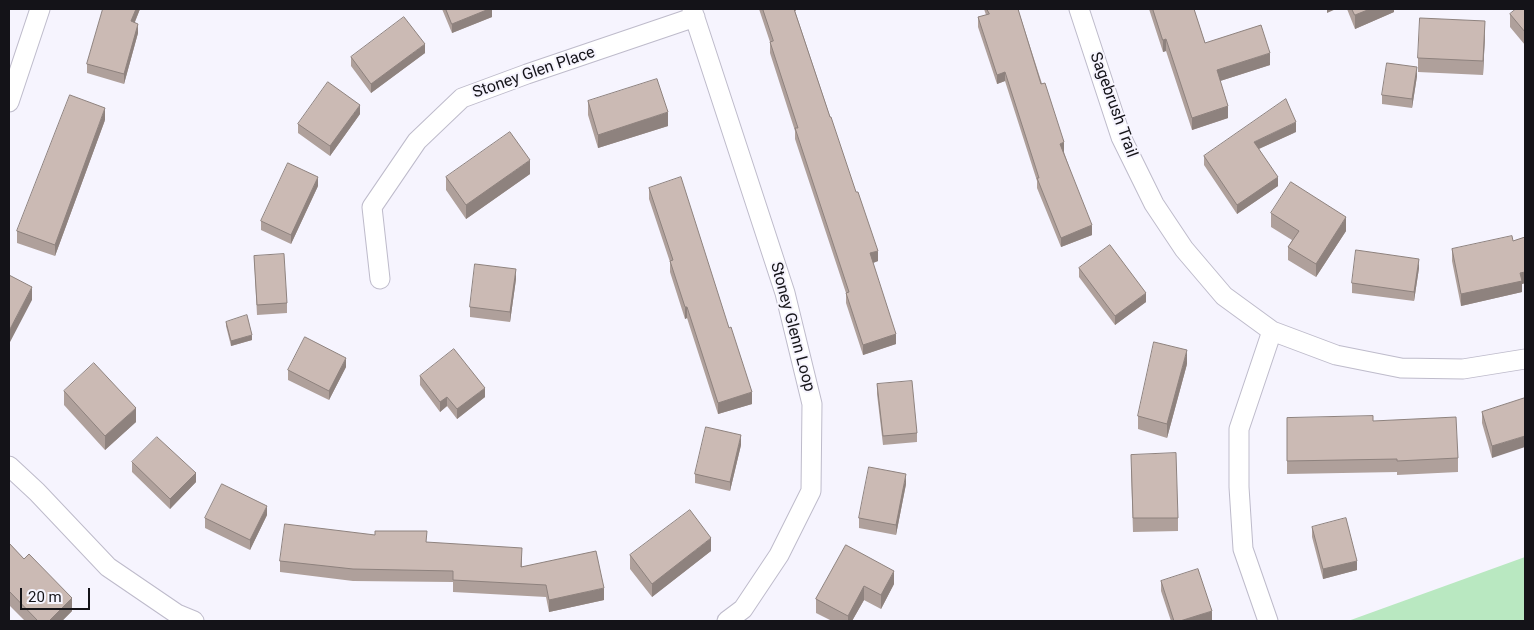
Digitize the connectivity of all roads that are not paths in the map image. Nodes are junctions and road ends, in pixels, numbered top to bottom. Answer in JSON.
{"nodes":[{"id":1,"x":40,"y":9,"type":"edge"},
{"id":2,"x":1079,"y":9,"type":"edge"},
{"id":3,"x":693,"y":13,"type":"edge"},
{"id":4,"x":9,"y":102,"type":"edge"},
{"id":5,"x":380,"y":279,"type":"dead end"},
{"id":6,"x":1272,"y":331,"type":"junction"},
{"id":7,"x":1525,"y":359,"type":"edge"},
{"id":8,"x":9,"y":466,"type":"edge"},
{"id":9,"x":194,"y":621,"type":"edge"},
{"id":10,"x":727,"y":621,"type":"edge"},
{"id":11,"x":1268,"y":621,"type":"edge"}],
"edges":[{"from":1,"to":4,"type":"street"},
{"from":2,"to":6,"type":"street","name":"Sagebrush Trail"},
{"from":3,"to":5,"type":"street","name":"Stoney Glen Place"},
{"from":3,"to":10,"type":"street","name":"Stoney Glenn Loop"},
{"from":6,"to":7,"type":"street","name":"Sagebrush Trail"},
{"from":6,"to":11,"type":"street"},
{"from":8,"to":9,"type":"street"}]}
